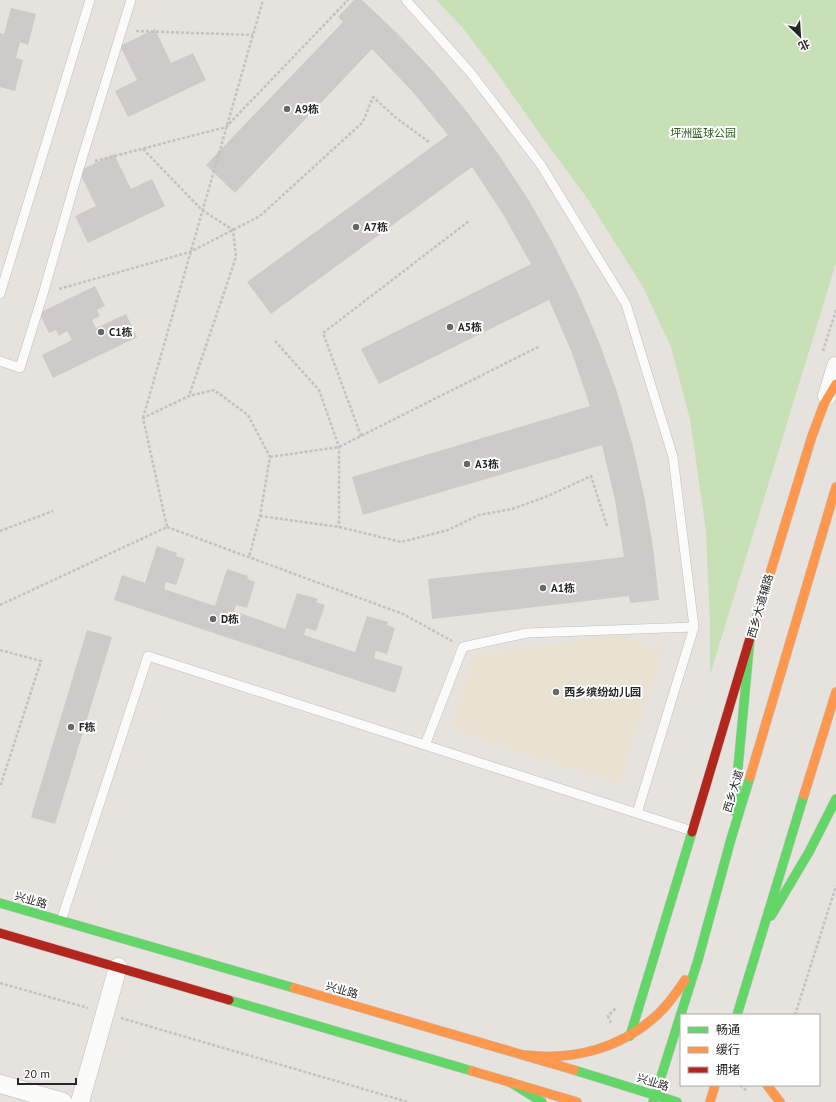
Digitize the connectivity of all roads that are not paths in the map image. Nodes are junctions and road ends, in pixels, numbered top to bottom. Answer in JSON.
{"nodes":[{"id":1,"x":90,"y":0,"type":"edge"},
{"id":2,"x":131,"y":0,"type":"edge"},
{"id":3,"x":406,"y":0,"type":"edge"},
{"id":4,"x":0,"y":294,"type":"edge"},
{"id":5,"x":0,"y":362,"type":"edge"},
{"id":6,"x":836,"y":366,"type":"edge"},
{"id":7,"x":836,"y":384,"type":"edge"},
{"id":8,"x":824,"y":404,"type":"junction"},
{"id":9,"x":836,"y":487,"type":"edge"},
{"id":10,"x":694,"y":627,"type":"junction"},
{"id":11,"x":750,"y":638,"type":"junction"},
{"id":12,"x":836,"y":692,"type":"edge"},
{"id":13,"x":425,"y":746,"type":"junction"},
{"id":14,"x":836,"y":799,"type":"edge"},
{"id":15,"x":637,"y":813,"type":"junction"},
{"id":16,"x":692,"y":831,"type":"junction"},
{"id":17,"x":731,"y":839,"type":"junction"},
{"id":18,"x":0,"y":903,"type":"edge"},
{"id":19,"x":61,"y":921,"type":"junction"},
{"id":20,"x":764,"y":930,"type":"junction"},
{"id":21,"x":0,"y":932,"type":"edge"},
{"id":22,"x":698,"y":960,"type":"junction"},
{"id":23,"x":118,"y":967,"type":"junction"},
{"id":24,"x":750,"y":974,"type":"junction"},
{"id":25,"x":681,"y":1014,"type":"edge"},
{"id":26,"x":737,"y":1014,"type":"edge"},
{"id":27,"x":747,"y":1014,"type":"edge"},
{"id":28,"x":680,"y":1017,"type":"edge"},
{"id":29,"x":630,"y":1036,"type":"junction"},
{"id":30,"x":525,"y":1055,"type":"junction"},
{"id":31,"x":510,"y":1082,"type":"junction"},
{"id":32,"x":0,"y":1084,"type":"edge"},
{"id":33,"x":715,"y":1086,"type":"edge"},
{"id":34,"x":769,"y":1086,"type":"edge"},
{"id":35,"x":654,"y":1099,"type":"edge"},
{"id":36,"x":63,"y":1102,"type":"edge"},
{"id":37,"x":80,"y":1102,"type":"edge"},
{"id":38,"x":542,"y":1102,"type":"edge"},
{"id":39,"x":577,"y":1102,"type":"edge"},
{"id":40,"x":677,"y":1102,"type":"edge"},
{"id":41,"x":710,"y":1102,"type":"edge"},
{"id":42,"x":780,"y":1102,"type":"edge"}],
"edges":[{"from":1,"to":4,"type":"lane"},
{"from":2,"to":5,"type":"lane"},
{"from":3,"to":10,"type":"lane"},
{"from":6,"to":8,"type":"street","name":"西乡大道辅路"},
{"from":7,"to":8,"type":"main road","name":"西乡大道辅路"},
{"from":8,"to":11,"type":"main road","name":"西乡大道辅路"},
{"from":9,"to":17,"type":"main road","name":"西乡大道"},
{"from":10,"to":13,"type":"lane"},
{"from":10,"to":15,"type":"lane"},
{"from":11,"to":16,"type":"main road"},
{"from":11,"to":17,"type":"main road","name":"西乡大道辅路"},
{"from":12,"to":20,"type":"main road"},
{"from":13,"to":15,"type":"lane"},
{"from":13,"to":19,"type":"lane"},
{"from":14,"to":20,"type":"main road"},
{"from":15,"to":16,"type":"lane"},
{"from":16,"to":29,"type":"main road"},
{"from":17,"to":22,"type":"main road","name":"西乡大道"},
{"from":18,"to":19,"type":"main road","name":"兴业路"},
{"from":19,"to":30,"type":"main road","name":"兴业路"},
{"from":20,"to":24,"type":"main road"},
{"from":21,"to":23,"type":"main road"},
{"from":22,"to":25,"type":"main road","name":"西乡大道"},
{"from":22,"to":29,"type":"main road"},
{"from":23,"to":31,"type":"main road"},
{"from":23,"to":37,"type":"street"},
{"from":24,"to":26,"type":"main road"},
{"from":24,"to":27,"type":"main road"},
{"from":28,"to":35,"type":"main road","name":"西乡大道"},
{"from":29,"to":30,"type":"main road"},
{"from":30,"to":35,"type":"main road","name":"兴业路"},
{"from":31,"to":38,"type":"main road"},
{"from":31,"to":39,"type":"main road"},
{"from":32,"to":36,"type":"street"},
{"from":33,"to":41,"type":"main road"},
{"from":34,"to":42,"type":"main road"},
{"from":35,"to":40,"type":"main road","name":"兴业路"}]}
